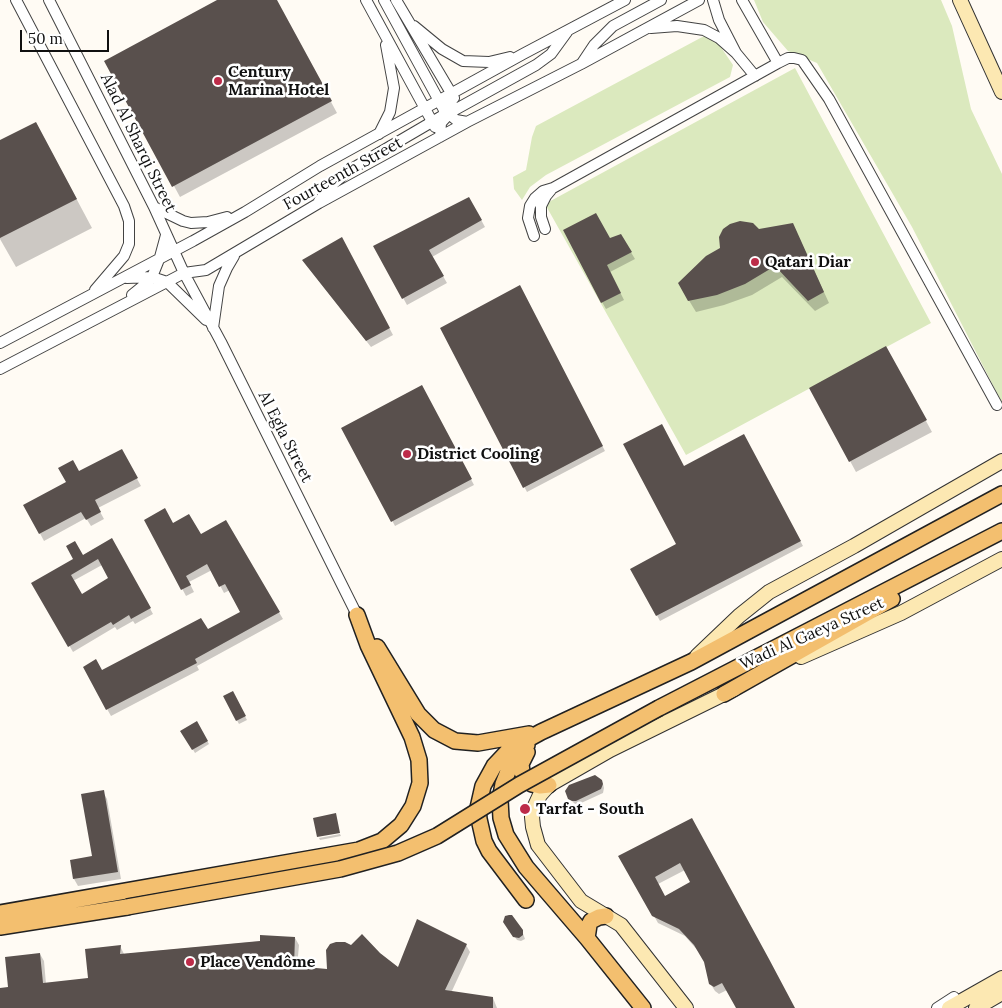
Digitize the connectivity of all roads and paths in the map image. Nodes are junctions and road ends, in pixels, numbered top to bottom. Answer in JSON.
{"nodes":[{"id":1,"x":16,"y":0,"type":"edge"},
{"id":2,"x":49,"y":0,"type":"edge"},
{"id":3,"x":366,"y":0,"type":"edge"},
{"id":4,"x":384,"y":0,"type":"edge"},
{"id":5,"x":396,"y":0,"type":"edge"},
{"id":6,"x":625,"y":0,"type":"edge"},
{"id":7,"x":661,"y":0,"type":"edge"},
{"id":8,"x":699,"y":0,"type":"edge"},
{"id":9,"x":713,"y":0,"type":"edge"},
{"id":10,"x":742,"y":0,"type":"edge"},
{"id":11,"x":960,"y":0,"type":"edge"},
{"id":12,"x":407,"y":20,"type":"junction"},
{"id":13,"x":570,"y":29,"type":"junction"},
{"id":14,"x":648,"y":29,"type":"junction"},
{"id":15,"x":383,"y":32,"type":"junction"},
{"id":16,"x":736,"y":53,"type":"junction"},
{"id":17,"x":523,"y":54,"type":"junction"},
{"id":18,"x":778,"y":63,"type":"junction"},
{"id":19,"x":581,"y":64,"type":"junction"},
{"id":20,"x":755,"y":76,"type":"junction"},
{"id":21,"x":1002,"y":92,"type":"edge"},
{"id":22,"x":452,"y":94,"type":"junction"},
{"id":23,"x":438,"y":100,"type":"junction"},
{"id":24,"x":459,"y":107,"type":"junction"},
{"id":25,"x":425,"y":108,"type":"junction"},
{"id":26,"x":447,"y":113,"type":"junction"},
{"id":27,"x":433,"y":122,"type":"junction"},
{"id":28,"x":467,"y":122,"type":"junction"},
{"id":29,"x":379,"y":134,"type":"junction"},
{"id":30,"x":440,"y":136,"type":"junction"},
{"id":31,"x":553,"y":188,"type":"junction"},
{"id":32,"x":319,"y":203,"type":"junction"},
{"id":33,"x":154,"y":207,"type":"junction"},
{"id":34,"x":245,"y":212,"type":"junction"},
{"id":35,"x":545,"y":229,"type":"dead end"},
{"id":36,"x":166,"y":235,"type":"junction"},
{"id":37,"x":534,"y":236,"type":"dead end"},
{"id":38,"x":174,"y":250,"type":"junction"},
{"id":39,"x":236,"y":254,"type":"junction"},
{"id":40,"x":160,"y":257,"type":"junction"},
{"id":41,"x":184,"y":273,"type":"junction"},
{"id":42,"x":152,"y":277,"type":"junction"},
{"id":43,"x":124,"y":278,"type":"junction"},
{"id":44,"x":167,"y":282,"type":"junction"},
{"id":45,"x":90,"y":295,"type":"junction"},
{"id":46,"x":110,"y":312,"type":"junction"},
{"id":47,"x":214,"y":328,"type":"junction"},
{"id":48,"x":0,"y":343,"type":"edge"},
{"id":49,"x":0,"y":369,"type":"edge"},
{"id":50,"x":997,"y":405,"type":"dead end"},
{"id":51,"x":1002,"y":461,"type":"edge"},
{"id":52,"x":1002,"y":494,"type":"edge"},
{"id":53,"x":1002,"y":531,"type":"edge"},
{"id":54,"x":1002,"y":559,"type":"edge"},
{"id":55,"x":928,"y":569,"type":"junction"},
{"id":56,"x":358,"y":615,"type":"junction"},
{"id":57,"x":691,"y":662,"type":"junction"},
{"id":58,"x":724,"y":694,"type":"junction"},
{"id":59,"x":540,"y":732,"type":"junction"},
{"id":60,"x":549,"y":785,"type":"junction"},
{"id":61,"x":526,"y":900,"type":"dead end"},
{"id":62,"x":0,"y":913,"type":"edge"},
{"id":63,"x":606,"y":916,"type":"junction"},
{"id":64,"x":0,"y":927,"type":"edge"},
{"id":65,"x":587,"y":938,"type":"junction"},
{"id":66,"x":1002,"y":978,"type":"edge"},
{"id":67,"x":982,"y":989,"type":"junction"},
{"id":68,"x":1002,"y":993,"type":"edge"},
{"id":69,"x":643,"y":1008,"type":"edge"},
{"id":70,"x":686,"y":1008,"type":"edge"},
{"id":71,"x":937,"y":1008,"type":"edge"},
{"id":72,"x":949,"y":1008,"type":"edge"},
{"id":73,"x":976,"y":1008,"type":"edge"}],
"edges":[{"from":1,"to":45,"type":"street"},
{"from":2,"to":33,"type":"street","name":"Alad Al Sharqi Street"},
{"from":3,"to":15,"type":"street"},
{"from":4,"to":23,"type":"street"},
{"from":5,"to":12,"type":"street"},
{"from":6,"to":13,"type":"street","name":"Fourteenth Street"},
{"from":7,"to":19,"type":"street"},
{"from":8,"to":14,"type":"street","name":"Fourteenth Street"},
{"from":9,"to":16,"type":"street"},
{"from":10,"to":18,"type":"street"},
{"from":11,"to":21,"type":"street"},
{"from":12,"to":17,"type":"street"},
{"from":12,"to":22,"type":"street"},
{"from":13,"to":17,"type":"street","name":"Fourteenth Street"},
{"from":13,"to":24,"type":"street"},
{"from":14,"to":16,"type":"street"},
{"from":14,"to":19,"type":"street","name":"Fourteenth Street"},
{"from":15,"to":25,"type":"street"},
{"from":15,"to":29,"type":"street"},
{"from":16,"to":20,"type":"street"},
{"from":17,"to":22,"type":"street","name":"Fourteenth Street"},
{"from":18,"to":20,"type":"street"},
{"from":18,"to":50,"type":"street"},
{"from":19,"to":28,"type":"street","name":"Fourteenth Street"},
{"from":20,"to":31,"type":"street"},
{"from":22,"to":23,"type":"street","name":"Fourteenth Street"},
{"from":22,"to":24,"type":"street"},
{"from":22,"to":26,"type":"street"},
{"from":23,"to":25,"type":"street","name":"Fourteenth Street"},
{"from":23,"to":26,"type":"street"},
{"from":24,"to":26,"type":"street"},
{"from":24,"to":28,"type":"street"},
{"from":25,"to":27,"type":"street"},
{"from":25,"to":29,"type":"street","name":"Fourteenth Street"},
{"from":26,"to":27,"type":"street"},
{"from":26,"to":28,"type":"street"},
{"from":26,"to":30,"type":"street"},
{"from":27,"to":30,"type":"street"},
{"from":27,"to":32,"type":"street"},
{"from":28,"to":30,"type":"street","name":"Fourteenth Street"},
{"from":29,"to":34,"type":"street","name":"Fourteenth Street"},
{"from":30,"to":32,"type":"street","name":"Fourteenth Street"},
{"from":31,"to":35,"type":"street"},
{"from":31,"to":37,"type":"street"},
{"from":32,"to":39,"type":"street","name":"Fourteenth Street"},
{"from":33,"to":34,"type":"street"},
{"from":33,"to":36,"type":"street","name":"Alad Al Sharqi Street"},
{"from":34,"to":38,"type":"street","name":"Fourteenth Street"},
{"from":36,"to":38,"type":"street","name":"Alad Al Sharqi Street"},
{"from":36,"to":40,"type":"street"},
{"from":38,"to":40,"type":"street","name":"Fourteenth Street"},
{"from":38,"to":41,"type":"street","name":"Alad Al Sharqi Street"},
{"from":39,"to":41,"type":"street","name":"Fourteenth Street"},
{"from":39,"to":47,"type":"street"},
{"from":40,"to":42,"type":"street"},
{"from":40,"to":43,"type":"street","name":"Fourteenth Street"},
{"from":41,"to":44,"type":"street","name":"Fourteenth Street"},
{"from":41,"to":47,"type":"street","name":"Al Egla Street"},
{"from":42,"to":43,"type":"street"},
{"from":42,"to":44,"type":"street"},
{"from":42,"to":46,"type":"street"},
{"from":43,"to":45,"type":"street","name":"Fourteenth Street"},
{"from":44,"to":46,"type":"street","name":"Fourteenth Street"},
{"from":44,"to":47,"type":"street"},
{"from":45,"to":48,"type":"street","name":"Fourteenth Street"},
{"from":46,"to":49,"type":"street","name":"Fourteenth Street"},
{"from":47,"to":56,"type":"street","name":"Al Egla Street"},
{"from":51,"to":57,"type":"street","name":"Wadi Al Gaeya Street"},
{"from":52,"to":57,"type":"main road","name":"Wadi Al Gaeya Street"},
{"from":53,"to":55,"type":"main road","name":"Wadi Al Gaeya Street"},
{"from":54,"to":58,"type":"street","name":"Wadi Al Gaeya Street"},
{"from":55,"to":58,"type":"main road"},
{"from":55,"to":64,"type":"main road","name":"Wadi Al Gaeya Street","bridge":true},
{"from":56,"to":59,"type":"main road"},
{"from":56,"to":62,"type":"main road"},
{"from":57,"to":59,"type":"main road","name":"Wadi Al Gaeya Street"},
{"from":58,"to":60,"type":"street","name":"Wadi Al Gaeya Street"},
{"from":59,"to":60,"type":"main road"},
{"from":59,"to":61,"type":"main road"},
{"from":59,"to":65,"type":"main road"},
{"from":60,"to":63,"type":"street"},
{"from":63,"to":65,"type":"main road"},
{"from":63,"to":70,"type":"street"},
{"from":65,"to":69,"type":"main road"},
{"from":66,"to":67,"type":"street"},
{"from":67,"to":71,"type":"street"},
{"from":67,"to":72,"type":"street"},
{"from":68,"to":73,"type":"street"}]}
